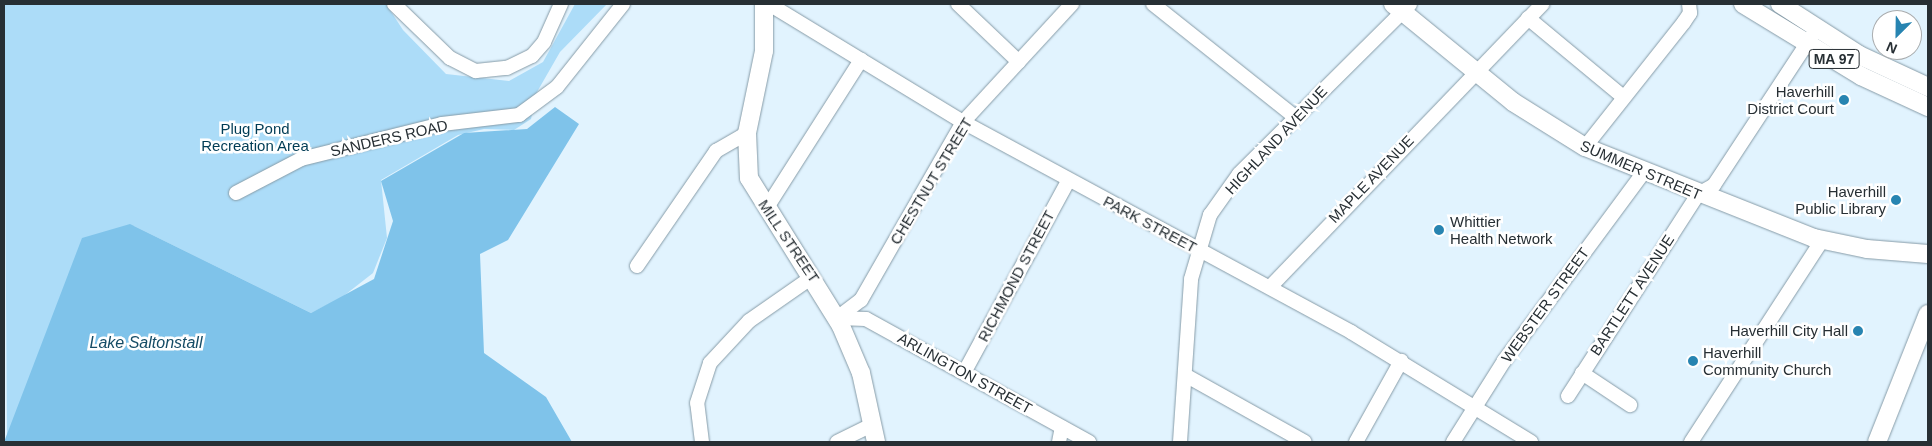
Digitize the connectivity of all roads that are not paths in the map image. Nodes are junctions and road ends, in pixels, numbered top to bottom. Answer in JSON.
{"nodes":[{"id":1,"x":394,"y":4,"type":"edge"},
{"id":2,"x":561,"y":4,"type":"edge"},
{"id":3,"x":623,"y":4,"type":"edge"},
{"id":4,"x":764,"y":4,"type":"edge"},
{"id":5,"x":769,"y":4,"type":"edge"},
{"id":6,"x":958,"y":4,"type":"edge"},
{"id":7,"x":1072,"y":4,"type":"edge"},
{"id":8,"x":1153,"y":4,"type":"edge"},
{"id":9,"x":1542,"y":4,"type":"edge"},
{"id":10,"x":1688,"y":4,"type":"edge"},
{"id":11,"x":1743,"y":4,"type":"edge"},
{"id":12,"x":1780,"y":4,"type":"edge"},
{"id":13,"x":1402,"y":6,"type":"edge"},
{"id":14,"x":1528,"y":18,"type":"junction"},
{"id":15,"x":1817,"y":28,"type":"junction"},
{"id":16,"x":1806,"y":43,"type":"junction"},
{"id":17,"x":861,"y":60,"type":"junction"},
{"id":18,"x":1019,"y":62,"type":"junction"},
{"id":19,"x":1475,"y":74,"type":"junction"},
{"id":20,"x":1928,"y":87,"type":"edge"},
{"id":21,"x":1623,"y":97,"type":"junction"},
{"id":22,"x":1928,"y":108,"type":"edge"},
{"id":23,"x":1295,"y":117,"type":"junction"},
{"id":24,"x":963,"y":122,"type":"junction"},
{"id":25,"x":746,"y":133,"type":"junction"},
{"id":26,"x":1585,"y":147,"type":"junction"},
{"id":27,"x":1644,"y":172,"type":"junction"},
{"id":28,"x":1068,"y":181,"type":"junction"},
{"id":29,"x":236,"y":194,"type":"dead end"},
{"id":30,"x":1698,"y":194,"type":"junction"},
{"id":31,"x":766,"y":209,"type":"junction"},
{"id":32,"x":1822,"y":240,"type":"junction"},
{"id":33,"x":1198,"y":249,"type":"junction"},
{"id":34,"x":1928,"y":254,"type":"edge"},
{"id":35,"x":637,"y":266,"type":"dead end"},
{"id":36,"x":812,"y":277,"type":"junction"},
{"id":37,"x":1270,"y":287,"type":"junction"},
{"id":38,"x":1928,"y":317,"type":"edge"},
{"id":39,"x":837,"y":318,"type":"junction"},
{"id":40,"x":1401,"y":361,"type":"junction"},
{"id":41,"x":965,"y":371,"type":"junction"},
{"id":42,"x":1582,"y":373,"type":"junction"},
{"id":43,"x":1185,"y":375,"type":"junction"},
{"id":44,"x":1568,"y":396,"type":"dead end"},
{"id":45,"x":1630,"y":405,"type":"dead end"},
{"id":46,"x":1476,"y":406,"type":"junction"},
{"id":47,"x":1062,"y":427,"type":"junction"},
{"id":48,"x":874,"y":434,"type":"edge"},
{"id":49,"x":1696,"y":441,"type":"edge"},
{"id":50,"x":702,"y":442,"type":"edge"},
{"id":51,"x":837,"y":442,"type":"edge"},
{"id":52,"x":1059,"y":442,"type":"edge"},
{"id":53,"x":1089,"y":442,"type":"edge"},
{"id":54,"x":1180,"y":442,"type":"edge"},
{"id":55,"x":1305,"y":442,"type":"edge"},
{"id":56,"x":1356,"y":442,"type":"edge"},
{"id":57,"x":1453,"y":442,"type":"edge"},
{"id":58,"x":1532,"y":442,"type":"edge"},
{"id":59,"x":1878,"y":442,"type":"edge"}],
"edges":[{"from":1,"to":2,"type":"street"},
{"from":3,"to":29,"type":"street","name":"SANDERS ROAD"},
{"from":4,"to":25,"type":"main road","name":"MILL STREET"},
{"from":5,"to":17,"type":"street","name":"PARK STREET"},
{"from":6,"to":18,"type":"street"},
{"from":7,"to":18,"type":"street","name":"CHESTNUT STREET"},
{"from":8,"to":23,"type":"street"},
{"from":9,"to":14,"type":"street","name":"MAPLE AVENUE"},
{"from":10,"to":21,"type":"street"},
{"from":11,"to":16,"type":"main road","number":"MA 97"},
{"from":12,"to":15,"type":"main road","number":"MA 97"},
{"from":13,"to":19,"type":"main road","name":"SUMMER STREET"},
{"from":13,"to":23,"type":"street","name":"HIGHLAND AVENUE"},
{"from":14,"to":19,"type":"street","name":"MAPLE AVENUE"},
{"from":14,"to":21,"type":"street"},
{"from":15,"to":16,"type":"street"},
{"from":15,"to":20,"type":"main road","number":"MA 97"},
{"from":16,"to":22,"type":"main road","number":"MA 97"},
{"from":16,"to":30,"type":"street"},
{"from":17,"to":24,"type":"street","name":"PARK STREET"},
{"from":17,"to":31,"type":"street"},
{"from":18,"to":24,"type":"street","name":"CHESTNUT STREET"},
{"from":19,"to":26,"type":"main road","name":"SUMMER STREET"},
{"from":19,"to":37,"type":"street","name":"MAPLE AVENUE"},
{"from":21,"to":26,"type":"street"},
{"from":23,"to":33,"type":"street","name":"HIGHLAND AVENUE"},
{"from":24,"to":28,"type":"street","name":"PARK STREET"},
{"from":24,"to":39,"type":"street","name":"CHESTNUT STREET"},
{"from":25,"to":31,"type":"main road","name":"MILL STREET"},
{"from":25,"to":35,"type":"street"},
{"from":26,"to":27,"type":"main road","name":"SUMMER STREET"},
{"from":27,"to":30,"type":"main road","name":"SUMMER STREET"},
{"from":27,"to":46,"type":"street","name":"WEBSTER STREET"},
{"from":28,"to":33,"type":"street","name":"PARK STREET"},
{"from":28,"to":41,"type":"street","name":"RICHMOND STREET"},
{"from":30,"to":32,"type":"main road","name":"SUMMER STREET"},
{"from":30,"to":42,"type":"street","name":"BARTLETT AVENUE"},
{"from":31,"to":36,"type":"main road","name":"MILL STREET"},
{"from":32,"to":34,"type":"main road","name":"SUMMER STREET"},
{"from":32,"to":49,"type":"street"},
{"from":33,"to":37,"type":"street","name":"PARK STREET"},
{"from":33,"to":43,"type":"street","name":"HIGHLAND AVENUE"},
{"from":36,"to":39,"type":"main road","name":"MILL STREET"},
{"from":36,"to":50,"type":"street"},
{"from":37,"to":40,"type":"street","name":"PARK STREET"},
{"from":38,"to":59,"type":"main road"},
{"from":39,"to":41,"type":"street","name":"ARLINGTON STREET"},
{"from":39,"to":48,"type":"main road","name":"MILL STREET"},
{"from":40,"to":46,"type":"street","name":"PARK STREET"},
{"from":40,"to":56,"type":"street"},
{"from":41,"to":47,"type":"street","name":"ARLINGTON STREET"},
{"from":42,"to":44,"type":"street","name":"BARTLETT AVENUE"},
{"from":42,"to":45,"type":"street"},
{"from":43,"to":54,"type":"street","name":"HIGHLAND AVENUE"},
{"from":43,"to":55,"type":"street"},
{"from":46,"to":57,"type":"street","name":"WEBSTER STREET"},
{"from":46,"to":58,"type":"street","name":"PARK STREET"},
{"from":47,"to":52,"type":"street"},
{"from":47,"to":53,"type":"street","name":"ARLINGTON STREET"},
{"from":48,"to":51,"type":"street"}]}
